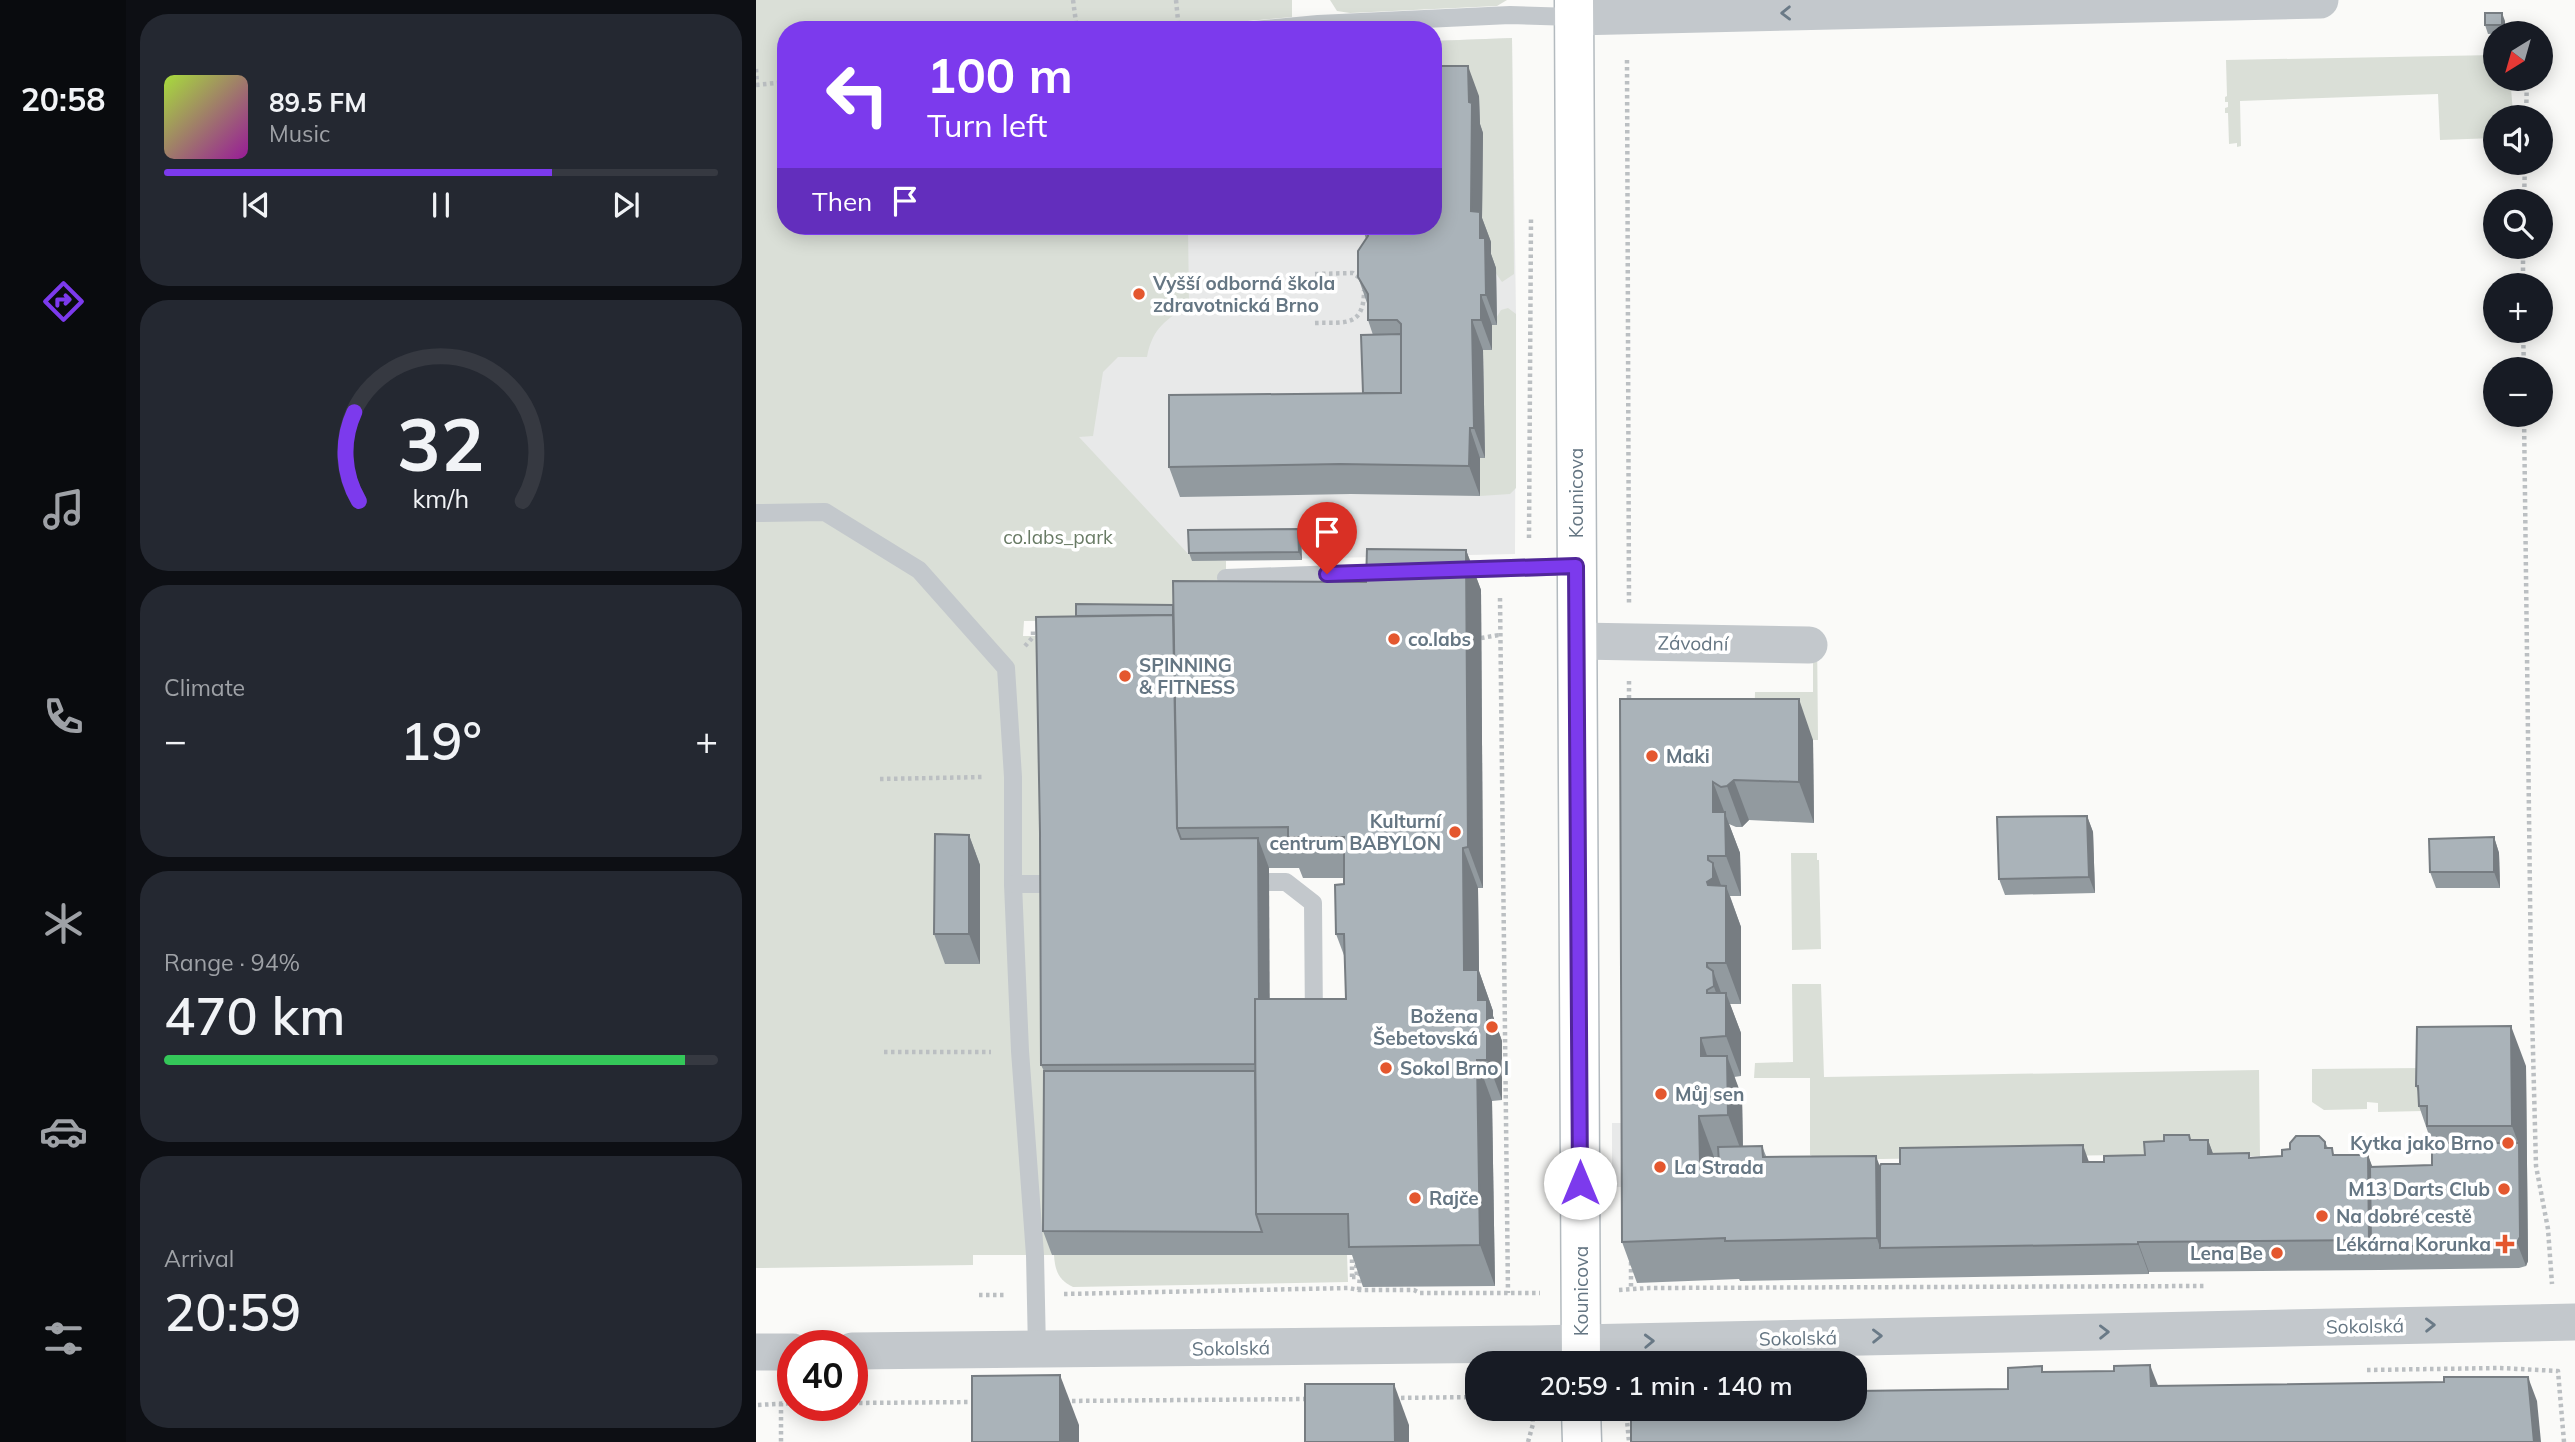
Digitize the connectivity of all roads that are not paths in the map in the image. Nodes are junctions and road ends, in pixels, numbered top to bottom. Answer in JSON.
{"nodes":[{"id":1,"x":2320,"y":0,"type":"edge"},
{"id":2,"x":1574,"y":8,"type":"edge"},
{"id":3,"x":1382,"y":21,"type":"edge"},
{"id":4,"x":756,"y":513,"type":"edge"},
{"id":5,"x":1576,"y":566,"type":"junction"},
{"id":6,"x":1436,"y":570,"type":"edge"},
{"id":7,"x":1409,"y":571,"type":"edge"},
{"id":8,"x":1226,"y":578,"type":"edge"},
{"id":9,"x":1578,"y":641,"type":"junction"},
{"id":10,"x":1809,"y":645,"type":"dead end"},
{"id":11,"x":1269,"y":882,"type":"dead end"},
{"id":12,"x":1013,"y":884,"type":"junction"},
{"id":13,"x":1051,"y":884,"type":"edge"},
{"id":14,"x":1314,"y":1023,"type":"edge"},
{"id":15,"x":2575,"y":1322,"type":"edge"},
{"id":16,"x":1037,"y":1350,"type":"junction"},
{"id":17,"x":868,"y":1351,"type":"edge"},
{"id":18,"x":1581,"y":1351,"type":"edge"},
{"id":19,"x":1645,"y":1351,"type":"edge"},
{"id":20,"x":756,"y":1352,"type":"edge"},
{"id":21,"x":777,"y":1352,"type":"edge"},
{"id":22,"x":1465,"y":1352,"type":"edge"},
{"id":23,"x":1581,"y":1421,"type":"edge"},
{"id":24,"x":1582,"y":1442,"type":"edge"}],
"edges":[{"from":1,"to":2,"type":"street","one_way":true},
{"from":2,"to":3,"type":"lane"},
{"from":2,"to":5,"type":"street","name":"Kounicova"},
{"from":4,"to":12,"type":"lane"},
{"from":5,"to":6,"type":"lane"},
{"from":5,"to":9,"type":"street","name":"Kounicova"},
{"from":7,"to":8,"type":"lane"},
{"from":9,"to":10,"type":"street","name":"Závodní"},
{"from":9,"to":18,"type":"street","name":"Kounicova"},
{"from":11,"to":14,"type":"lane"},
{"from":12,"to":13,"type":"lane"},
{"from":12,"to":16,"type":"lane"},
{"from":19,"to":15,"type":"street","name":"Sokolská","one_way":true},
{"from":16,"to":17,"type":"street","name":"Sokolská"},
{"from":16,"to":22,"type":"street","name":"Sokolská"},
{"from":20,"to":21,"type":"street"},
{"from":23,"to":24,"type":"street"}]}
